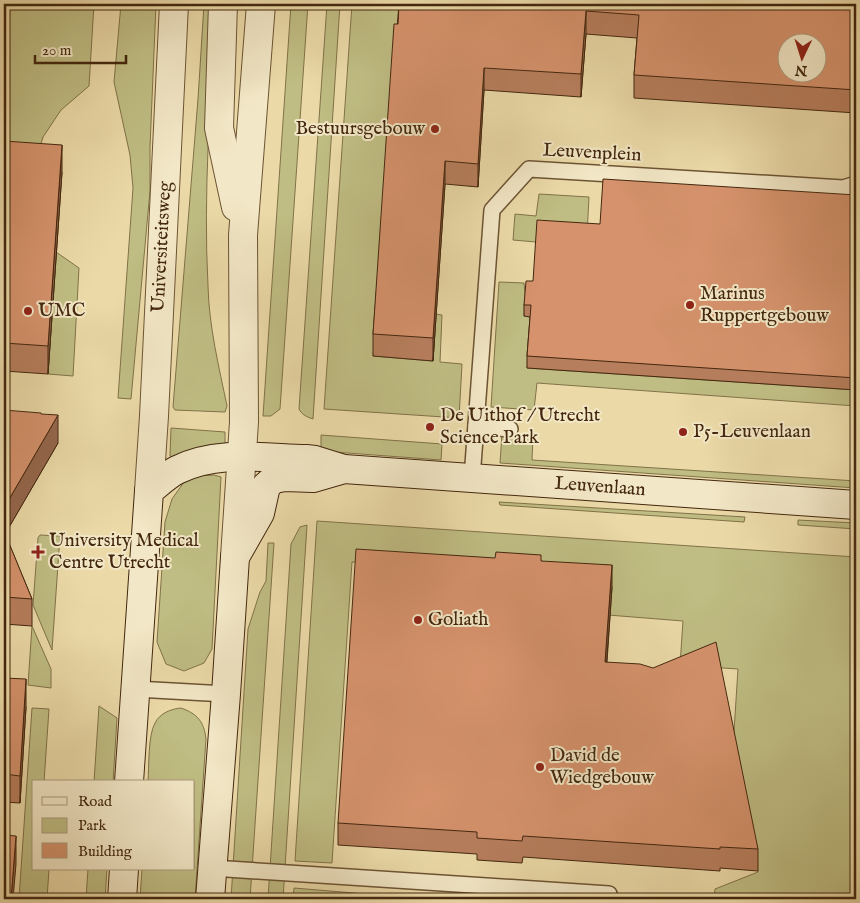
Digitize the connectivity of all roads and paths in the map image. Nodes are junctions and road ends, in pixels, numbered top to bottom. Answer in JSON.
{"nodes":[{"id":1,"x":174,"y":4,"type":"edge"},
{"id":2,"x":223,"y":4,"type":"edge"},
{"id":3,"x":261,"y":4,"type":"edge"},
{"id":4,"x":856,"y":184,"type":"edge"},
{"id":5,"x":243,"y":235,"type":"junction"},
{"id":6,"x":476,"y":426,"type":"junction"},
{"id":7,"x":510,"y":429,"type":"dead end"},
{"id":8,"x":242,"y":457,"type":"junction"},
{"id":9,"x":344,"y":469,"type":"junction"},
{"id":10,"x":472,"y":478,"type":"junction"},
{"id":11,"x":149,"y":490,"type":"junction"},
{"id":12,"x":856,"y":505,"type":"edge"},
{"id":13,"x":235,"y":558,"type":"junction"},
{"id":14,"x":136,"y":689,"type":"junction"},
{"id":15,"x":226,"y":694,"type":"junction"},
{"id":16,"x":130,"y":780,"type":"edge"},
{"id":17,"x":212,"y":868,"type":"junction"},
{"id":18,"x":124,"y":870,"type":"edge"},
{"id":19,"x":609,"y":894,"type":"dead end"},
{"id":20,"x":122,"y":899,"type":"edge"},
{"id":21,"x":210,"y":899,"type":"edge"}],
"edges":[{"from":1,"to":11,"type":"main road","name":"Universiteitsweg"},
{"from":2,"to":5,"type":"main road"},
{"from":3,"to":5,"type":"main road"},
{"from":4,"to":6,"type":"lane","name":"Leuvenplein"},
{"from":5,"to":8,"type":"main road"},
{"from":6,"to":7,"type":"lane"},
{"from":6,"to":10,"type":"lane","name":"Leuvenplein"},
{"from":8,"to":9,"type":"main road","name":"Leuvenlaan"},
{"from":8,"to":11,"type":"main road"},
{"from":8,"to":13,"type":"main road"},
{"from":9,"to":10,"type":"main road","name":"Leuvenlaan"},
{"from":9,"to":13,"type":"main road","name":"Leuvenlaan"},
{"from":10,"to":12,"type":"main road","name":"Leuvenlaan"},
{"from":11,"to":14,"type":"main road","name":"Universiteitsweg"},
{"from":13,"to":15,"type":"main road"},
{"from":14,"to":15,"type":"lane"},
{"from":14,"to":16,"type":"main road","name":"Universiteitsweg"},
{"from":15,"to":17,"type":"main road"},
{"from":17,"to":19,"type":"lane"},
{"from":17,"to":21,"type":"main road"},
{"from":18,"to":20,"type":"main road"}]}
